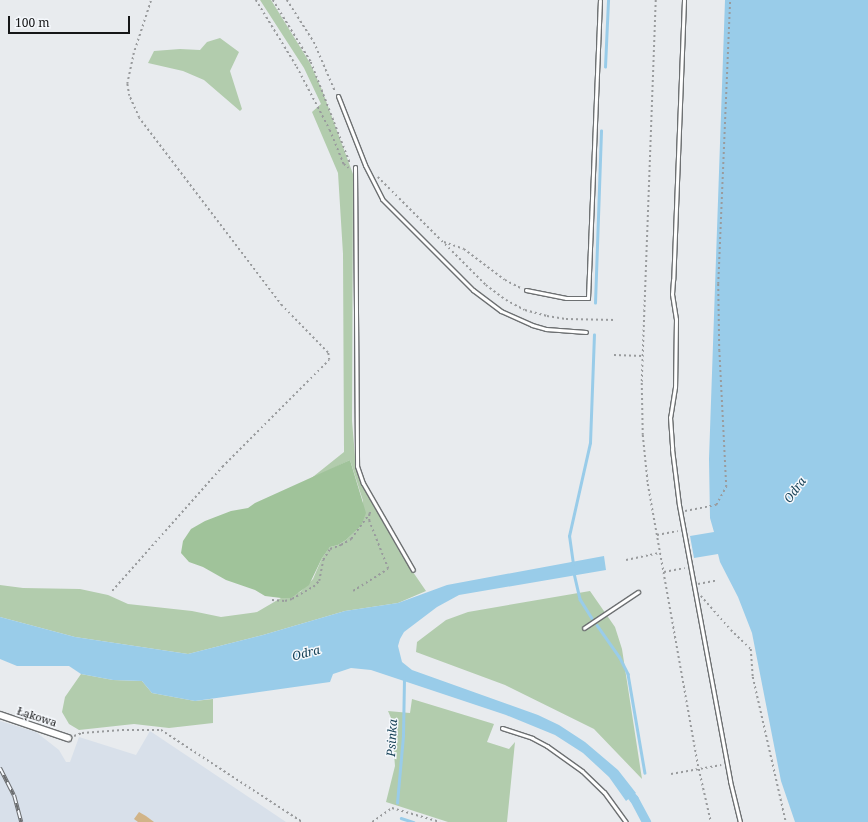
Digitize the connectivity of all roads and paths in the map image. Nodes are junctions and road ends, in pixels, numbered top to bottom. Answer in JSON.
{"nodes":[{"id":1,"x":151,"y":0,"type":"edge"},
{"id":2,"x":256,"y":0,"type":"edge"},
{"id":3,"x":273,"y":0,"type":"edge"},
{"id":4,"x":287,"y":0,"type":"edge"},
{"id":5,"x":600,"y":0,"type":"edge"},
{"id":6,"x":656,"y":0,"type":"edge"},
{"id":7,"x":684,"y":0,"type":"edge"},
{"id":8,"x":730,"y":0,"type":"edge"},
{"id":9,"x":338,"y":96,"type":"joint"},
{"id":10,"x":355,"y":167,"type":"junction"},
{"id":11,"x":374,"y":174,"type":"dead end"},
{"id":12,"x":443,"y":242,"type":"junction"},
{"id":13,"x":526,"y":290,"type":"joint"},
{"id":14,"x":616,"y":320,"type":"dead end"},
{"id":15,"x":586,"y":332,"type":"dead end"},
{"id":16,"x":614,"y":355,"type":"dead end"},
{"id":17,"x":643,"y":356,"type":"junction"},
{"id":18,"x":376,"y":505,"type":"junction"},
{"id":19,"x":681,"y":512,"type":"junction"},
{"id":20,"x":369,"y":514,"type":"junction"},
{"id":21,"x":684,"y":530,"type":"junction"},
{"id":22,"x":657,"y":535,"type":"junction"},
{"id":23,"x":660,"y":553,"type":"junction"},
{"id":24,"x":626,"y":560,"type":"dead end"},
{"id":25,"x":691,"y":567,"type":"junction"},
{"id":26,"x":413,"y":570,"type":"dead end"},
{"id":27,"x":664,"y":572,"type":"junction"},
{"id":28,"x":718,"y":580,"type":"dead end"},
{"id":29,"x":694,"y":585,"type":"junction"},
{"id":30,"x":112,"y":591,"type":"dead end"},
{"id":31,"x":353,"y":591,"type":"dead end"},
{"id":32,"x":638,"y":592,"type":"dead end"},
{"id":33,"x":700,"y":594,"type":"dead end"},
{"id":34,"x":272,"y":600,"type":"dead end"},
{"id":35,"x":584,"y":628,"type":"dead end"},
{"id":36,"x":0,"y":714,"type":"edge"},
{"id":37,"x":502,"y":728,"type":"dead end"},
{"id":38,"x":68,"y":738,"type":"joint"},
{"id":39,"x":727,"y":764,"type":"junction"},
{"id":40,"x":699,"y":769,"type":"junction"},
{"id":41,"x":672,"y":774,"type":"dead end"},
{"id":42,"x":302,"y":822,"type":"edge"},
{"id":43,"x":372,"y":822,"type":"edge"},
{"id":44,"x":440,"y":822,"type":"edge"},
{"id":45,"x":626,"y":822,"type":"edge"},
{"id":46,"x":711,"y":822,"type":"edge"},
{"id":47,"x":740,"y":822,"type":"edge"},
{"id":48,"x":786,"y":822,"type":"edge"}],
"edges":[{"from":1,"to":30,"type":"path"},
{"from":2,"to":10,"type":"path"},
{"from":3,"to":10,"type":"path"},
{"from":4,"to":9,"type":"path"},
{"from":5,"to":13,"type":"lane"},
{"from":6,"to":17,"type":"path"},
{"from":7,"to":19,"type":"lane"},
{"from":8,"to":19,"type":"path"},
{"from":9,"to":15,"type":"lane"},
{"from":10,"to":18,"type":"lane"},
{"from":11,"to":12,"type":"path"},
{"from":12,"to":13,"type":"path"},
{"from":12,"to":14,"type":"path"},
{"from":16,"to":17,"type":"path"},
{"from":17,"to":22,"type":"path"},
{"from":18,"to":20,"type":"path"},
{"from":18,"to":26,"type":"lane"},
{"from":19,"to":21,"type":"lane"},
{"from":20,"to":31,"type":"path"},
{"from":20,"to":34,"type":"path"},
{"from":21,"to":22,"type":"path"},
{"from":21,"to":25,"type":"lane"},
{"from":22,"to":23,"type":"path"},
{"from":23,"to":24,"type":"path"},
{"from":23,"to":27,"type":"path"},
{"from":25,"to":27,"type":"path"},
{"from":25,"to":29,"type":"lane"},
{"from":27,"to":40,"type":"path"},
{"from":28,"to":29,"type":"path"},
{"from":29,"to":39,"type":"lane"},
{"from":32,"to":35,"type":"lane"},
{"from":33,"to":48,"type":"path"},
{"from":36,"to":38,"type":"street","name":"Łąkowa"},
{"from":37,"to":45,"type":"lane"},
{"from":38,"to":42,"type":"path"},
{"from":39,"to":40,"type":"path"},
{"from":39,"to":47,"type":"lane"},
{"from":40,"to":41,"type":"path"},
{"from":40,"to":46,"type":"path"},
{"from":43,"to":44,"type":"path"}]}
